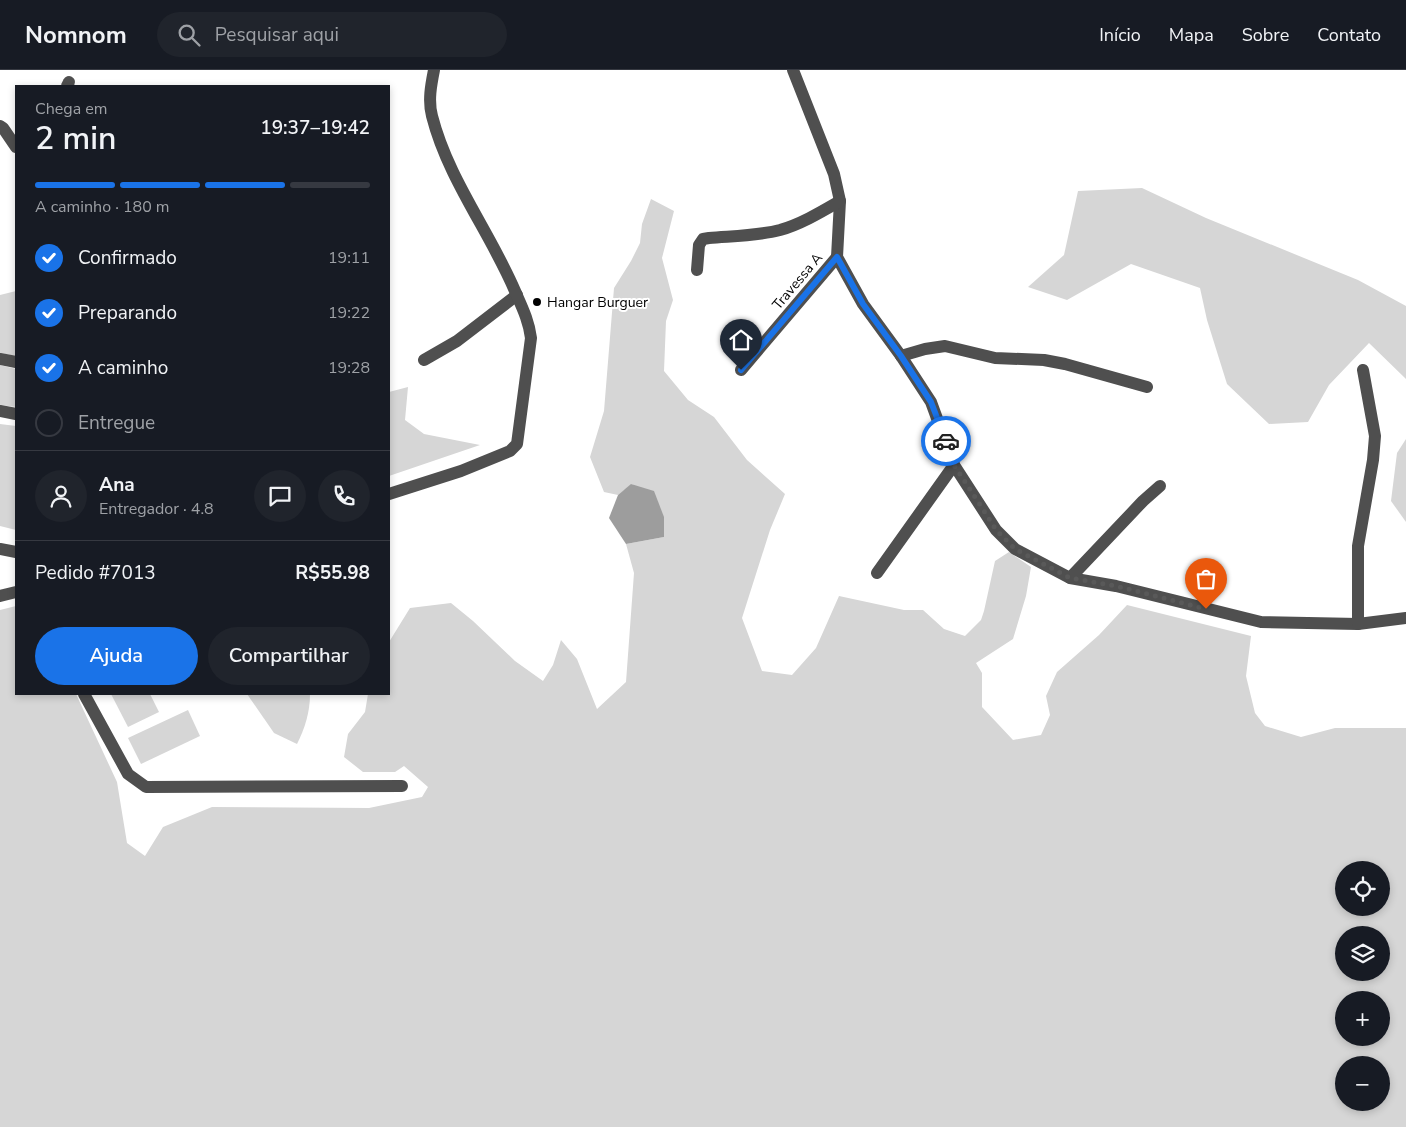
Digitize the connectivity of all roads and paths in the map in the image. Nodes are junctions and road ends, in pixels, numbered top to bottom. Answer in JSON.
{"nodes":[{"id":1,"x":434,"y":70,"type":"edge"},
{"id":2,"x":793,"y":70,"type":"edge"},
{"id":3,"x":0,"y":126,"type":"edge"},
{"id":4,"x":15,"y":145,"type":"edge"},
{"id":5,"x":840,"y":201,"type":"junction"},
{"id":6,"x":837,"y":257,"type":"junction"},
{"id":7,"x":697,"y":270,"type":"dead end"},
{"id":8,"x":517,"y":295,"type":"junction"},
{"id":9,"x":901,"y":356,"type":"junction"},
{"id":10,"x":0,"y":359,"type":"edge"},
{"id":11,"x":424,"y":360,"type":"dead end"},
{"id":12,"x":15,"y":362,"type":"edge"},
{"id":13,"x":741,"y":370,"type":"dead end"},
{"id":14,"x":1363,"y":370,"type":"dead end"},
{"id":15,"x":1147,"y":388,"type":"dead end"},
{"id":16,"x":0,"y":412,"type":"edge"},
{"id":17,"x":15,"y":414,"type":"edge"},
{"id":18,"x":954,"y":465,"type":"junction"},
{"id":19,"x":1160,"y":486,"type":"dead end"},
{"id":20,"x":390,"y":494,"type":"edge"},
{"id":21,"x":0,"y":548,"type":"edge"},
{"id":22,"x":15,"y":552,"type":"edge"},
{"id":23,"x":877,"y":573,"type":"dead end"},
{"id":24,"x":1070,"y":578,"type":"junction"},
{"id":25,"x":15,"y":592,"type":"edge"},
{"id":26,"x":0,"y":596,"type":"edge"},
{"id":27,"x":1406,"y":618,"type":"edge"},
{"id":28,"x":1358,"y":624,"type":"junction"},
{"id":29,"x":85,"y":695,"type":"edge"},
{"id":30,"x":402,"y":786,"type":"dead end"}],
"edges":[{"from":1,"to":8,"type":"street"},
{"from":2,"to":5,"type":"street"},
{"from":3,"to":4,"type":"street"},
{"from":5,"to":6,"type":"street"},
{"from":5,"to":7,"type":"street"},
{"from":6,"to":9,"type":"street"},
{"from":6,"to":13,"type":"street","name":"Travessa A"},
{"from":8,"to":11,"type":"street"},
{"from":8,"to":20,"type":"street"},
{"from":9,"to":15,"type":"street"},
{"from":9,"to":18,"type":"street"},
{"from":10,"to":12,"type":"street"},
{"from":14,"to":28,"type":"street"},
{"from":16,"to":17,"type":"street"},
{"from":18,"to":23,"type":"street"},
{"from":18,"to":24,"type":"street"},
{"from":19,"to":24,"type":"street"},
{"from":21,"to":22,"type":"street"},
{"from":24,"to":28,"type":"street"},
{"from":25,"to":26,"type":"street"},
{"from":27,"to":28,"type":"street"},
{"from":29,"to":30,"type":"street"}]}
